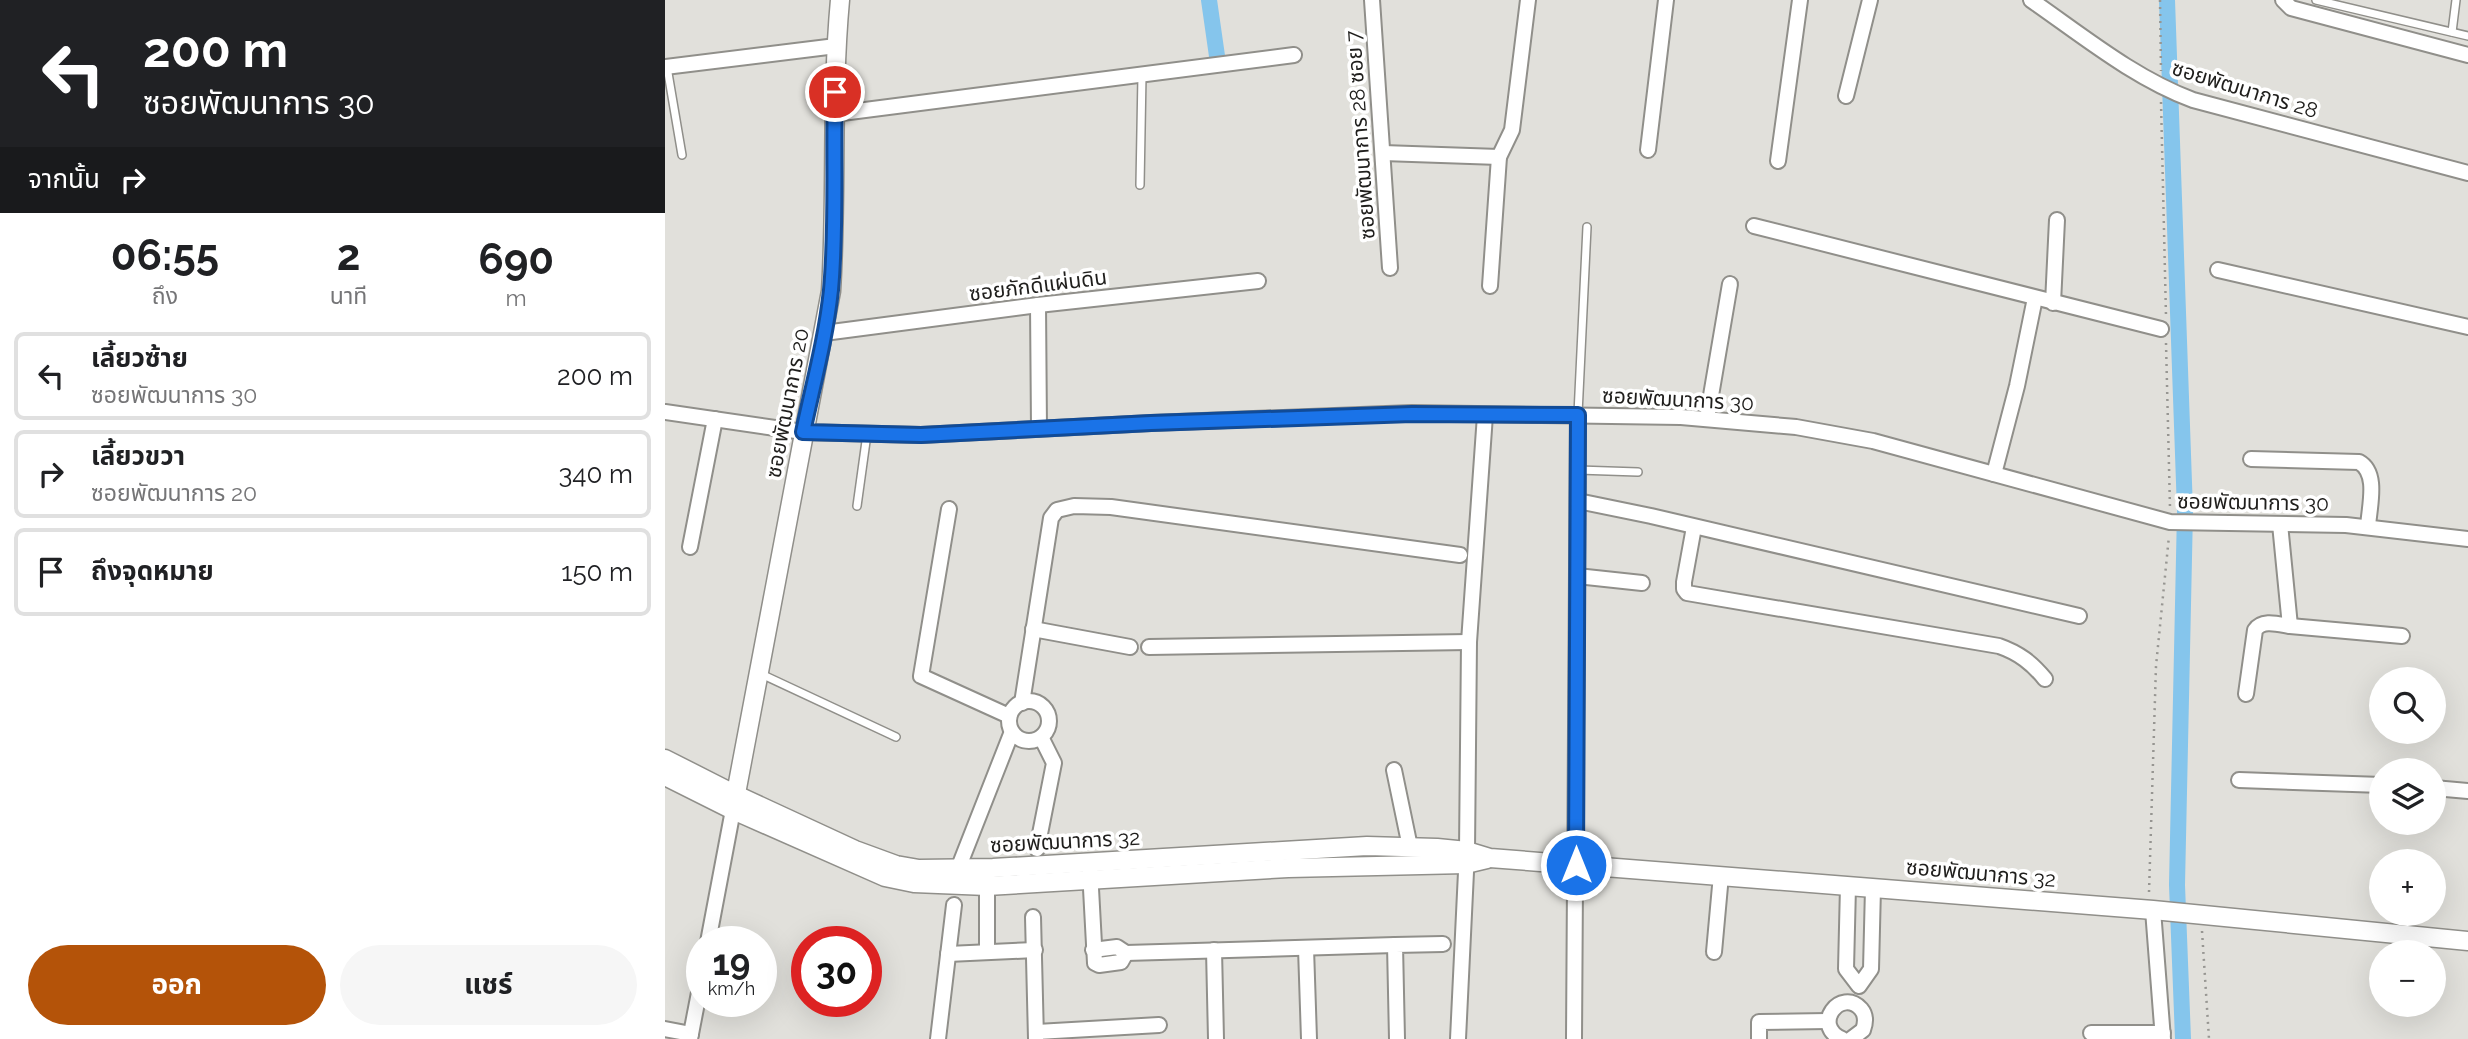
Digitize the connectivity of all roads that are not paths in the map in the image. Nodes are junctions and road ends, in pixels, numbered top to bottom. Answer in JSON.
{"nodes":[{"id":1,"x":840,"y":0,"type":"edge"},
{"id":2,"x":1372,"y":0,"type":"edge"},
{"id":3,"x":1528,"y":0,"type":"edge"},
{"id":4,"x":1666,"y":0,"type":"edge"},
{"id":5,"x":1800,"y":0,"type":"edge"},
{"id":6,"x":1870,"y":0,"type":"edge"},
{"id":7,"x":2031,"y":0,"type":"edge"},
{"id":8,"x":2316,"y":0,"type":"edge"},
{"id":9,"x":2456,"y":0,"type":"edge"},
{"id":10,"x":2287,"y":4,"type":"edge"},
{"id":11,"x":2452,"y":32,"type":"junction"},
{"id":12,"x":2468,"y":36,"type":"edge"},
{"id":13,"x":836,"y":46,"type":"junction"},
{"id":14,"x":1294,"y":55,"type":"dead end"},
{"id":15,"x":2468,"y":55,"type":"edge"},
{"id":16,"x":666,"y":67,"type":"edge"},
{"id":17,"x":1142,"y":74,"type":"junction"},
{"id":18,"x":1846,"y":96,"type":"dead end"},
{"id":19,"x":834,"y":114,"type":"junction"},
{"id":20,"x":1648,"y":150,"type":"dead end"},
{"id":21,"x":1383,"y":153,"type":"junction"},
{"id":22,"x":682,"y":155,"type":"dead end"},
{"id":23,"x":1499,"y":157,"type":"junction"},
{"id":24,"x":1779,"y":161,"type":"dead end"},
{"id":25,"x":2468,"y":173,"type":"edge"},
{"id":26,"x":1140,"y":185,"type":"dead end"},
{"id":27,"x":2057,"y":220,"type":"dead end"},
{"id":28,"x":1754,"y":226,"type":"dead end"},
{"id":29,"x":1587,"y":227,"type":"dead end"},
{"id":30,"x":1391,"y":268,"type":"dead end"},
{"id":31,"x":2218,"y":270,"type":"dead end"},
{"id":32,"x":1258,"y":281,"type":"dead end"},
{"id":33,"x":1730,"y":284,"type":"dead end"},
{"id":34,"x":1490,"y":286,"type":"dead end"},
{"id":35,"x":2035,"y":298,"type":"junction"},
{"id":36,"x":2053,"y":303,"type":"junction"},
{"id":37,"x":1038,"y":305,"type":"junction"},
{"id":38,"x":2164,"y":326,"type":"road end"},
{"id":39,"x":2468,"y":327,"type":"edge"},
{"id":40,"x":824,"y":333,"type":"junction"},
{"id":41,"x":665,"y":412,"type":"edge"},
{"id":42,"x":1485,"y":415,"type":"junction"},
{"id":43,"x":1578,"y":415,"type":"junction"},
{"id":44,"x":715,"y":419,"type":"junction"},
{"id":45,"x":1707,"y":419,"type":"junction"},
{"id":46,"x":1039,"y":429,"type":"junction"},
{"id":47,"x":803,"y":432,"type":"junction"},
{"id":48,"x":867,"y":433,"type":"junction"},
{"id":49,"x":2251,"y":459,"type":"dead end"},
{"id":50,"x":1578,"y":470,"type":"junction"},
{"id":51,"x":1639,"y":472,"type":"dead end"},
{"id":52,"x":1994,"y":474,"type":"junction"},
{"id":53,"x":1578,"y":501,"type":"junction"},
{"id":54,"x":857,"y":506,"type":"dead end"},
{"id":55,"x":949,"y":509,"type":"dead end"},
{"id":56,"x":2280,"y":524,"type":"junction"},
{"id":57,"x":1694,"y":527,"type":"junction"},
{"id":58,"x":2368,"y":527,"type":"junction"},
{"id":59,"x":2468,"y":539,"type":"edge"},
{"id":60,"x":690,"y":547,"type":"dead end"},
{"id":61,"x":1460,"y":555,"type":"dead end"},
{"id":62,"x":1577,"y":576,"type":"junction"},
{"id":63,"x":1642,"y":583,"type":"dead end"},
{"id":64,"x":2079,"y":616,"type":"dead end"},
{"id":65,"x":2290,"y":625,"type":"junction"},
{"id":66,"x":1033,"y":629,"type":"junction"},
{"id":67,"x":2402,"y":636,"type":"dead end"},
{"id":68,"x":1469,"y":642,"type":"junction"},
{"id":69,"x":1130,"y":648,"type":"dead end"},
{"id":70,"x":1149,"y":648,"type":"dead end"},
{"id":71,"x":758,"y":673,"type":"junction"},
{"id":72,"x":2045,"y":679,"type":"dead end"},
{"id":73,"x":2246,"y":694,"type":"dead end"},
{"id":74,"x":1022,"y":703,"type":"junction"},
{"id":75,"x":1009,"y":716,"type":"junction"},
{"id":76,"x":1011,"y":734,"type":"junction"},
{"id":77,"x":896,"y":737,"type":"dead end"},
{"id":78,"x":1041,"y":737,"type":"junction"},
{"id":79,"x":665,"y":759,"type":"edge"},
{"id":80,"x":1394,"y":770,"type":"dead end"},
{"id":81,"x":665,"y":776,"type":"edge"},
{"id":82,"x":2239,"y":780,"type":"dead end"},
{"id":83,"x":2369,"y":785,"type":"edge"},
{"id":84,"x":2446,"y":789,"type":"edge"},
{"id":85,"x":2468,"y":791,"type":"edge"},
{"id":86,"x":734,"y":803,"type":"junction"},
{"id":87,"x":1411,"y":847,"type":"junction"},
{"id":88,"x":1037,"y":849,"type":"dead end"},
{"id":89,"x":1466,"y":858,"type":"junction"},
{"id":90,"x":1287,"y":859,"type":"junction"},
{"id":91,"x":1576,"y":865,"type":"junction"},
{"id":92,"x":958,"y":869,"type":"junction"},
{"id":93,"x":1090,"y":872,"type":"junction"},
{"id":94,"x":1721,"y":875,"type":"junction"},
{"id":95,"x":987,"y":886,"type":"junction"},
{"id":96,"x":1848,"y":886,"type":"junction"},
{"id":97,"x":1873,"y":888,"type":"junction"},
{"id":98,"x":954,"y":905,"type":"dead end"},
{"id":99,"x":2154,"y":910,"type":"junction"},
{"id":100,"x":1033,"y":917,"type":"dead end"},
{"id":101,"x":711,"y":926,"type":"edge"},
{"id":102,"x":2468,"y":941,"type":"edge"},
{"id":103,"x":1443,"y":944,"type":"dead end"},
{"id":104,"x":1395,"y":945,"type":"junction"},
{"id":105,"x":1307,"y":948,"type":"junction"},
{"id":106,"x":1035,"y":950,"type":"junction"},
{"id":107,"x":1214,"y":950,"type":"junction"},
{"id":108,"x":987,"y":952,"type":"junction"},
{"id":109,"x":1714,"y":952,"type":"dead end"},
{"id":110,"x":948,"y":954,"type":"junction"},
{"id":111,"x":1859,"y":986,"type":"junction"},
{"id":112,"x":1855,"y":1004,"type":"junction"},
{"id":113,"x":694,"y":1017,"type":"edge"},
{"id":114,"x":1828,"y":1021,"type":"junction"},
{"id":115,"x":1159,"y":1025,"type":"dead end"},
{"id":116,"x":665,"y":1029,"type":"edge"},
{"id":117,"x":2091,"y":1032,"type":"dead end"},
{"id":118,"x":1120,"y":1033,"type":"edge"},
{"id":119,"x":1036,"y":1035,"type":"edge"},
{"id":120,"x":690,"y":1036,"type":"edge"},
{"id":121,"x":2163,"y":1036,"type":"edge"},
{"id":122,"x":938,"y":1039,"type":"edge"},
{"id":123,"x":1216,"y":1039,"type":"edge"},
{"id":124,"x":1309,"y":1039,"type":"edge"},
{"id":125,"x":1397,"y":1039,"type":"edge"},
{"id":126,"x":1458,"y":1039,"type":"edge"},
{"id":127,"x":1574,"y":1039,"type":"edge"},
{"id":128,"x":1759,"y":1039,"type":"edge"},
{"id":129,"x":1842,"y":1039,"type":"edge"},
{"id":130,"x":1851,"y":1039,"type":"edge"}],
"edges":[{"from":1,"to":13,"type":"street","name":"ซอยพัฒนาการ 20"},
{"from":2,"to":21,"type":"street","name":"ซอยพัฒนาการ 28 ซอย 7"},
{"from":3,"to":23,"type":"street"},
{"from":4,"to":20,"type":"street"},
{"from":5,"to":24,"type":"street"},
{"from":6,"to":18,"type":"street"},
{"from":7,"to":25,"type":"street","name":"ซอยพัฒนาการ 28"},
{"from":8,"to":11,"type":"lane"},
{"from":9,"to":11,"type":"lane"},
{"from":10,"to":15,"type":"street"},
{"from":11,"to":12,"type":"lane"},
{"from":13,"to":16,"type":"street"},
{"from":13,"to":19,"type":"street","name":"ซอยพัฒนาการ 20"},
{"from":14,"to":17,"type":"street"},
{"from":16,"to":22,"type":"lane"},
{"from":17,"to":19,"type":"street"},
{"from":17,"to":26,"type":"lane"},
{"from":19,"to":40,"type":"street","name":"ซอยพัฒนาการ 20"},
{"from":21,"to":23,"type":"street"},
{"from":21,"to":30,"type":"street","name":"ซอยพัฒนาการ 28 ซอย 7"},
{"from":23,"to":34,"type":"street"},
{"from":27,"to":36,"type":"street"},
{"from":28,"to":35,"type":"street"},
{"from":29,"to":43,"type":"lane"},
{"from":31,"to":39,"type":"street"},
{"from":32,"to":37,"type":"street","name":"ซอยภักดีแผ่นดิน"},
{"from":33,"to":45,"type":"street"},
{"from":35,"to":36,"type":"street"},
{"from":35,"to":52,"type":"street"},
{"from":36,"to":38,"type":"street"},
{"from":37,"to":40,"type":"street","name":"ซอยภักดีแผ่นดิน"},
{"from":37,"to":46,"type":"street"},
{"from":40,"to":47,"type":"street","name":"ซอยพัฒนาการ 20"},
{"from":41,"to":44,"type":"street","name":"ซอยพัฒนาการ 30"},
{"from":42,"to":43,"type":"street","name":"ซอยพัฒนาการ 30"},
{"from":42,"to":46,"type":"street","name":"ซอยพัฒนาการ 30"},
{"from":42,"to":68,"type":"street"},
{"from":43,"to":45,"type":"street","name":"ซอยพัฒนาการ 30"},
{"from":43,"to":50,"type":"street"},
{"from":44,"to":47,"type":"street","name":"ซอยพัฒนาการ 30"},
{"from":44,"to":60,"type":"street"},
{"from":45,"to":52,"type":"street","name":"ซอยพัฒนาการ 30"},
{"from":46,"to":48,"type":"street","name":"ซอยพัฒนาการ 30"},
{"from":47,"to":48,"type":"street","name":"ซอยพัฒนาการ 30"},
{"from":47,"to":71,"type":"street","name":"ซอยพัฒนาการ 20"},
{"from":48,"to":54,"type":"lane"},
{"from":49,"to":58,"type":"street"},
{"from":50,"to":51,"type":"lane"},
{"from":50,"to":53,"type":"street"},
{"from":52,"to":56,"type":"street","name":"ซอยพัฒนาการ 30"},
{"from":53,"to":57,"type":"street"},
{"from":53,"to":62,"type":"street"},
{"from":55,"to":75,"type":"street"},
{"from":56,"to":58,"type":"street","name":"ซอยพัฒนาการ 30"},
{"from":56,"to":65,"type":"street"},
{"from":57,"to":64,"type":"street"},
{"from":57,"to":72,"type":"street"},
{"from":58,"to":59,"type":"street","name":"ซอยพัฒนาการ 30"},
{"from":61,"to":66,"type":"street"},
{"from":62,"to":63,"type":"street"},
{"from":62,"to":91,"type":"street"},
{"from":65,"to":67,"type":"street"},
{"from":65,"to":73,"type":"street"},
{"from":66,"to":69,"type":"street"},
{"from":66,"to":74,"type":"street"},
{"from":68,"to":70,"type":"street"},
{"from":68,"to":89,"type":"street"},
{"from":71,"to":77,"type":"lane"},
{"from":71,"to":86,"type":"street","name":"ซอยพัฒนาการ 20"},
{"from":74,"to":75,"type":"street"},
{"from":74,"to":78,"type":"street"},
{"from":75,"to":76,"type":"street"},
{"from":76,"to":78,"type":"street"},
{"from":76,"to":92,"type":"street"},
{"from":78,"to":88,"type":"street"},
{"from":79,"to":86,"type":"street","name":"ซอยพัฒนาการ 32"},
{"from":80,"to":87,"type":"street"},
{"from":81,"to":86,"type":"street","name":"ซอยพัฒนาการ 32"},
{"from":82,"to":83,"type":"street"},
{"from":84,"to":85,"type":"street"},
{"from":86,"to":92,"type":"street","name":"ซอยพัฒนาการ 32"},
{"from":86,"to":95,"type":"street","name":"ซอยพัฒนาการ 32"},
{"from":86,"to":101,"type":"street"},
{"from":87,"to":89,"type":"street","name":"ซอยพัฒนาการ 32"},
{"from":87,"to":90,"type":"street","name":"ซอยพัฒนาการ 32"},
{"from":89,"to":90,"type":"street","name":"ซอยพัฒนาการ 32"},
{"from":89,"to":91,"type":"street","name":"ซอยพัฒนาการ 32"},
{"from":89,"to":126,"type":"street"},
{"from":90,"to":93,"type":"street","name":"ซอยพัฒนาการ 32"},
{"from":91,"to":94,"type":"street","name":"ซอยพัฒนาการ 32"},
{"from":91,"to":127,"type":"street"},
{"from":92,"to":93,"type":"street","name":"ซอยพัฒนาการ 32"},
{"from":93,"to":95,"type":"street","name":"ซอยพัฒนาการ 32"},
{"from":93,"to":107,"type":"street"},
{"from":94,"to":96,"type":"street","name":"ซอยพัฒนาการ 32"},
{"from":94,"to":109,"type":"street"},
{"from":95,"to":108,"type":"street"},
{"from":96,"to":97,"type":"street","name":"ซอยพัฒนาการ 32"},
{"from":96,"to":111,"type":"street"},
{"from":97,"to":99,"type":"street","name":"ซอยพัฒนาการ 32"},
{"from":97,"to":111,"type":"street"},
{"from":98,"to":110,"type":"street"},
{"from":99,"to":102,"type":"street","name":"ซอยพัฒนาการ 32"},
{"from":99,"to":121,"type":"street"},
{"from":100,"to":106,"type":"street"},
{"from":103,"to":104,"type":"street"},
{"from":104,"to":105,"type":"street"},
{"from":104,"to":125,"type":"street"},
{"from":105,"to":107,"type":"street"},
{"from":105,"to":124,"type":"street"},
{"from":106,"to":108,"type":"street"},
{"from":106,"to":119,"type":"street"},
{"from":107,"to":123,"type":"street"},
{"from":108,"to":110,"type":"street"},
{"from":110,"to":122,"type":"street"},
{"from":111,"to":112,"type":"street"},
{"from":112,"to":114,"type":"street"},
{"from":112,"to":130,"type":"street"},
{"from":113,"to":120,"type":"street"},
{"from":114,"to":128,"type":"street"},
{"from":114,"to":129,"type":"street"},
{"from":115,"to":118,"type":"street"},
{"from":116,"to":120,"type":"street"},
{"from":117,"to":121,"type":"street"},
{"from":118,"to":119,"type":"street"}]}
